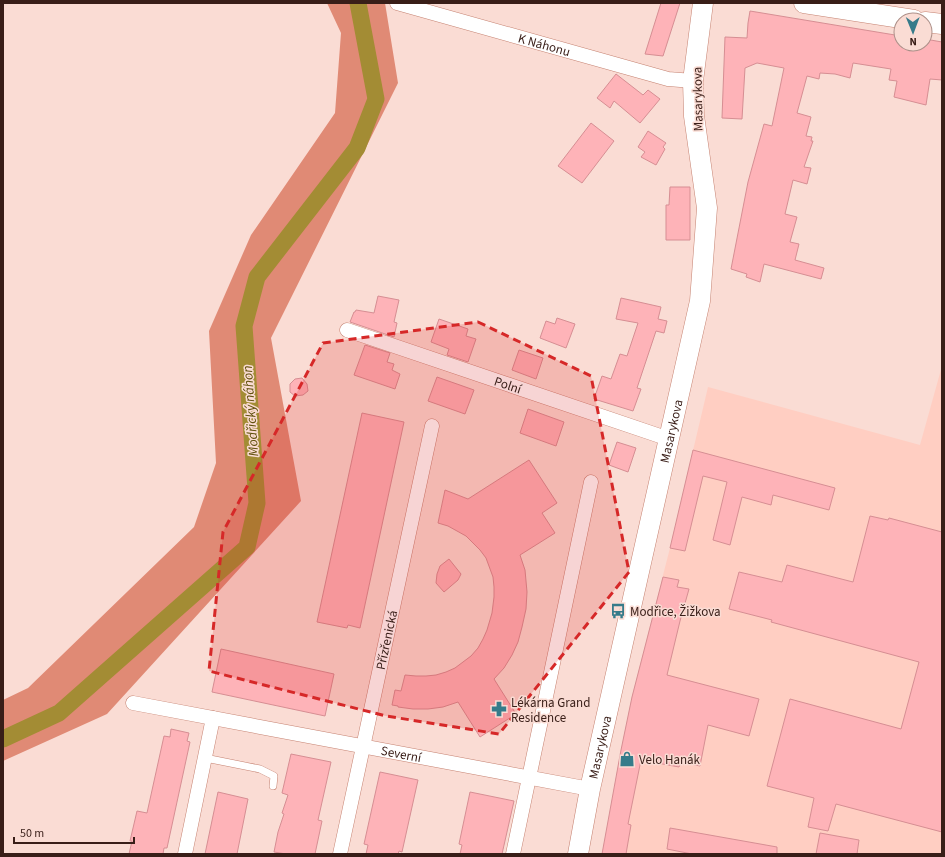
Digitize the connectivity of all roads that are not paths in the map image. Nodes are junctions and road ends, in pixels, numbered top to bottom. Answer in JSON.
{"nodes":[{"id":1,"x":397,"y":3,"type":"edge"},
{"id":2,"x":703,"y":3,"type":"edge"},
{"id":3,"x":804,"y":3,"type":"edge"},
{"id":4,"x":893,"y":17,"type":"edge"},
{"id":5,"x":694,"y":81,"type":"junction"},
{"id":6,"x":347,"y":330,"type":"dead end"},
{"id":7,"x":432,"y":426,"type":"dead end"},
{"id":8,"x":669,"y":439,"type":"junction"},
{"id":9,"x":591,"y":482,"type":"dead end"},
{"id":10,"x":133,"y":703,"type":"dead end"},
{"id":11,"x":213,"y":718,"type":"junction"},
{"id":12,"x":364,"y":747,"type":"junction"},
{"id":13,"x":204,"y":758,"type":"junction"},
{"id":14,"x":529,"y":778,"type":"junction"},
{"id":15,"x":273,"y":786,"type":"dead end"},
{"id":16,"x":590,"y":789,"type":"junction"},
{"id":17,"x":185,"y":854,"type":"edge"},
{"id":18,"x":340,"y":854,"type":"edge"},
{"id":19,"x":513,"y":854,"type":"edge"},
{"id":20,"x":578,"y":854,"type":"edge"}],
"edges":[{"from":1,"to":5,"type":"street","name":"K Náhonu"},
{"from":2,"to":5,"type":"street","name":"Masarykova"},
{"from":3,"to":4,"type":"street"},
{"from":5,"to":8,"type":"street","name":"Masarykova"},
{"from":6,"to":8,"type":"street","name":"Polní"},
{"from":7,"to":12,"type":"street","name":"Přízřenická"},
{"from":8,"to":16,"type":"street","name":"Masarykova"},
{"from":9,"to":14,"type":"street"},
{"from":10,"to":11,"type":"street","name":"Severní"},
{"from":11,"to":12,"type":"street","name":"Severní"},
{"from":11,"to":13,"type":"street"},
{"from":12,"to":14,"type":"street","name":"Severní"},
{"from":12,"to":18,"type":"street","name":"Přízřenická"},
{"from":13,"to":15,"type":"lane"},
{"from":13,"to":17,"type":"street"},
{"from":14,"to":16,"type":"street","name":"Severní"},
{"from":14,"to":19,"type":"street"},
{"from":16,"to":20,"type":"street","name":"Masarykova"}]}
